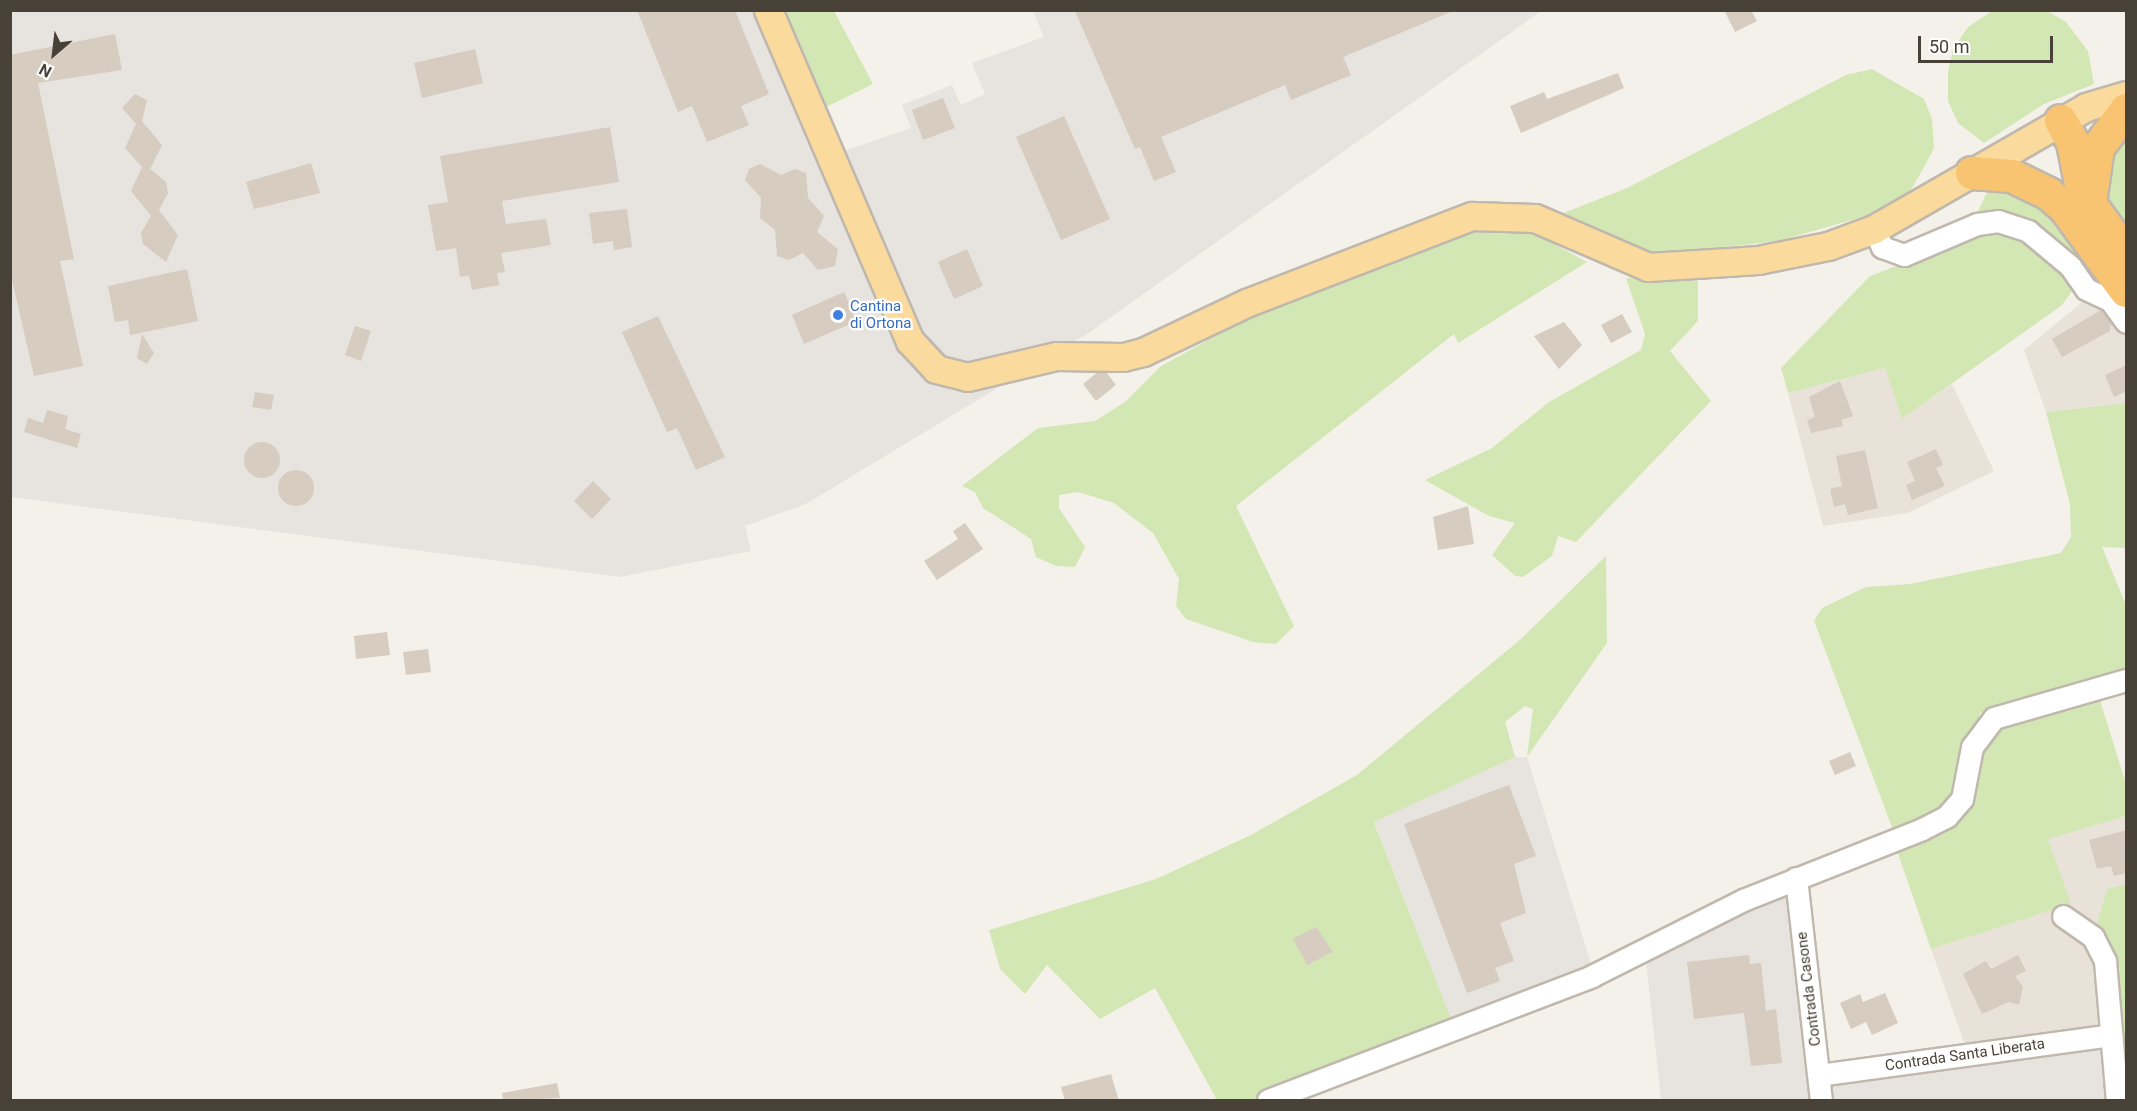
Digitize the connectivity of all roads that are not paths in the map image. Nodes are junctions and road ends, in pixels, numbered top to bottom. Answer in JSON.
{"nodes":[{"id":1,"x":770,"y":13,"type":"edge"},
{"id":2,"x":2127,"y":95,"type":"edge"},
{"id":3,"x":2127,"y":110,"type":"edge"},
{"id":4,"x":2061,"y":121,"type":"junction"},
{"id":5,"x":1972,"y":173,"type":"junction"},
{"id":6,"x":2065,"y":208,"type":"junction"},
{"id":7,"x":2098,"y":217,"type":"junction"},
{"id":8,"x":1874,"y":229,"type":"junction"},
{"id":9,"x":2127,"y":254,"type":"edge"},
{"id":10,"x":2127,"y":291,"type":"edge"},
{"id":11,"x":2127,"y":322,"type":"edge"},
{"id":12,"x":2127,"y":681,"type":"edge"},
{"id":13,"x":1796,"y":878,"type":"junction"},
{"id":14,"x":2063,"y":916,"type":"dead end"},
{"id":15,"x":2111,"y":1035,"type":"junction"},
{"id":16,"x":1819,"y":1076,"type":"junction"},
{"id":17,"x":1268,"y":1101,"type":"edge"},
{"id":18,"x":1821,"y":1101,"type":"edge"},
{"id":19,"x":2117,"y":1101,"type":"edge"}],
"edges":[{"from":1,"to":8,"type":"main road"},
{"from":2,"to":4,"type":"main road"},
{"from":3,"to":7,"type":"highway"},
{"from":4,"to":5,"type":"main road"},
{"from":4,"to":6,"type":"highway"},
{"from":4,"to":7,"type":"highway"},
{"from":5,"to":6,"type":"highway"},
{"from":5,"to":8,"type":"main road"},
{"from":6,"to":10,"type":"highway"},
{"from":7,"to":9,"type":"highway"},
{"from":8,"to":11,"type":"street"},
{"from":12,"to":13,"type":"street"},
{"from":13,"to":16,"type":"street","name":"Contrada Casone"},
{"from":13,"to":17,"type":"street"},
{"from":14,"to":15,"type":"street"},
{"from":15,"to":16,"type":"street","name":"Contrada Santa Liberata"},
{"from":15,"to":19,"type":"street"},
{"from":16,"to":18,"type":"street","name":"Contrada Casone"}]}
